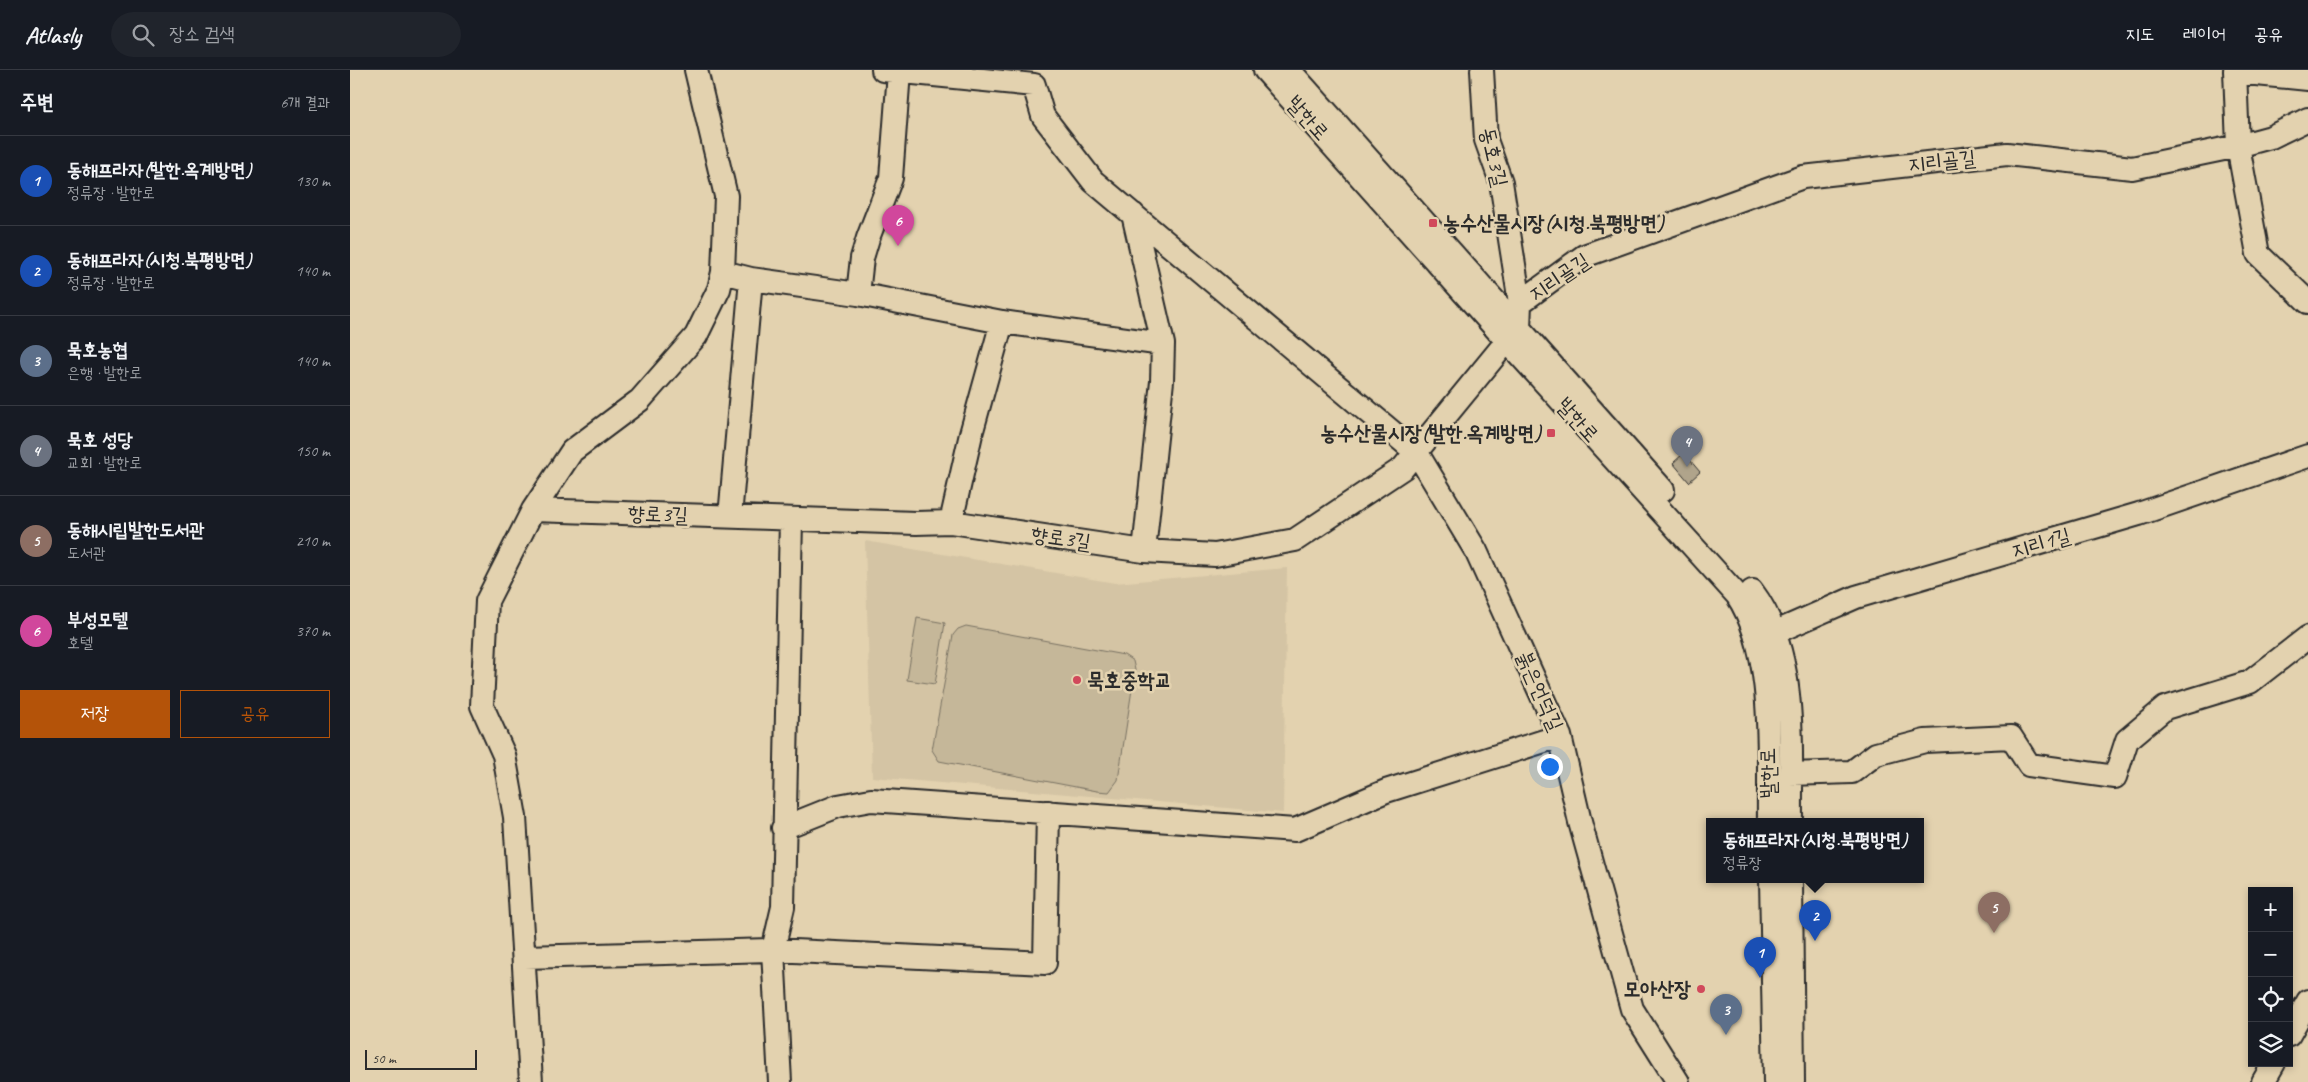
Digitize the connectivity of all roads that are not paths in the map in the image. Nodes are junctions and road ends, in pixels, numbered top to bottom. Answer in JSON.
{"nodes":[{"id":1,"x":696,"y":70,"type":"edge"},
{"id":2,"x":1265,"y":70,"type":"edge"},
{"id":3,"x":1289,"y":70,"type":"edge"},
{"id":4,"x":1482,"y":70,"type":"edge"},
{"id":5,"x":891,"y":71,"type":"edge"},
{"id":6,"x":2235,"y":71,"type":"edge"},
{"id":7,"x":2308,"y":79,"type":"edge"},
{"id":8,"x":2308,"y":120,"type":"edge"},
{"id":9,"x":2238,"y":146,"type":"junction"},
{"id":10,"x":1133,"y":214,"type":"junction"},
{"id":11,"x":723,"y":272,"type":"junction"},
{"id":12,"x":751,"y":279,"type":"junction"},
{"id":13,"x":858,"y":294,"type":"junction"},
{"id":14,"x":2308,"y":302,"type":"edge"},
{"id":15,"x":1520,"y":303,"type":"junction"},
{"id":16,"x":1002,"y":322,"type":"junction"},
{"id":17,"x":1513,"y":335,"type":"junction"},
{"id":18,"x":1163,"y":344,"type":"junction"},
{"id":19,"x":1417,"y":453,"type":"junction"},
{"id":20,"x":2308,"y":456,"type":"edge"},
{"id":21,"x":533,"y":510,"type":"junction"},
{"id":22,"x":730,"y":517,"type":"junction"},
{"id":23,"x":791,"y":519,"type":"junction"},
{"id":24,"x":951,"y":522,"type":"junction"},
{"id":25,"x":1144,"y":551,"type":"junction"},
{"id":26,"x":1767,"y":636,"type":"junction"},
{"id":27,"x":2308,"y":637,"type":"edge"},
{"id":28,"x":1560,"y":736,"type":"junction"},
{"id":29,"x":1790,"y":774,"type":"junction"},
{"id":30,"x":1048,"y":812,"type":"junction"},
{"id":31,"x":1769,"y":818,"type":"edge"},
{"id":32,"x":1791,"y":818,"type":"edge"},
{"id":33,"x":783,"y":828,"type":"junction"},
{"id":34,"x":1771,"y":883,"type":"edge"},
{"id":35,"x":1791,"y":883,"type":"edge"},
{"id":36,"x":773,"y":950,"type":"junction"},
{"id":37,"x":525,"y":957,"type":"junction"},
{"id":38,"x":2308,"y":1002,"type":"edge"},
{"id":39,"x":2293,"y":1028,"type":"edge"},
{"id":40,"x":1775,"y":1057,"type":"junction"},
{"id":41,"x":2272,"y":1067,"type":"edge"},
{"id":42,"x":531,"y":1082,"type":"edge"},
{"id":43,"x":780,"y":1082,"type":"edge"},
{"id":44,"x":1678,"y":1082,"type":"edge"},
{"id":45,"x":1760,"y":1082,"type":"edge"},
{"id":46,"x":1775,"y":1082,"type":"edge"},
{"id":47,"x":1793,"y":1082,"type":"edge"},
{"id":48,"x":2263,"y":1082,"type":"edge"}],
"edges":[{"from":1,"to":11,"type":"street"},
{"from":2,"to":17,"type":"street","name":"발한로"},
{"from":3,"to":17,"type":"street","name":"발한로"},
{"from":4,"to":15,"type":"street","name":"동호3길"},
{"from":5,"to":10,"type":"street","name":"붉은언덕길"},
{"from":5,"to":13,"type":"street"},
{"from":6,"to":7,"type":"street"},
{"from":6,"to":9,"type":"street"},
{"from":8,"to":9,"type":"street","name":"지리골길"},
{"from":9,"to":14,"type":"street"},
{"from":9,"to":15,"type":"street","name":"지리골길"},
{"from":10,"to":18,"type":"street"},
{"from":10,"to":19,"type":"street","name":"붉은언덕길"},
{"from":11,"to":12,"type":"street"},
{"from":11,"to":21,"type":"street"},
{"from":12,"to":13,"type":"street"},
{"from":12,"to":22,"type":"street"},
{"from":13,"to":16,"type":"street"},
{"from":15,"to":17,"type":"street","name":"지리골길"},
{"from":16,"to":18,"type":"street"},
{"from":16,"to":24,"type":"street"},
{"from":17,"to":19,"type":"street","name":"향로3길"},
{"from":17,"to":26,"type":"street","name":"발한로"},
{"from":18,"to":25,"type":"street"},
{"from":19,"to":25,"type":"street","name":"향로3길"},
{"from":19,"to":28,"type":"street","name":"붉은언덕길"},
{"from":20,"to":26,"type":"street","name":"지리1길"},
{"from":21,"to":22,"type":"street","name":"향로3길"},
{"from":21,"to":37,"type":"street"},
{"from":22,"to":23,"type":"street","name":"향로3길"},
{"from":23,"to":24,"type":"street","name":"향로3길"},
{"from":23,"to":33,"type":"street"},
{"from":24,"to":25,"type":"street","name":"향로3길"},
{"from":26,"to":29,"type":"street","name":"발한로"},
{"from":26,"to":31,"type":"street","name":"발한로"},
{"from":27,"to":29,"type":"street"},
{"from":28,"to":30,"type":"street"},
{"from":28,"to":44,"type":"street","name":"붉은언덕길"},
{"from":29,"to":32,"type":"street","name":"발한로"},
{"from":30,"to":33,"type":"street"},
{"from":30,"to":36,"type":"street"},
{"from":33,"to":36,"type":"street"},
{"from":34,"to":40,"type":"street"},
{"from":35,"to":47,"type":"street"},
{"from":36,"to":37,"type":"street"},
{"from":36,"to":43,"type":"street"},
{"from":37,"to":42,"type":"street"},
{"from":38,"to":39,"type":"street"},
{"from":40,"to":45,"type":"street"},
{"from":40,"to":46,"type":"street"},
{"from":41,"to":48,"type":"street"}]}
